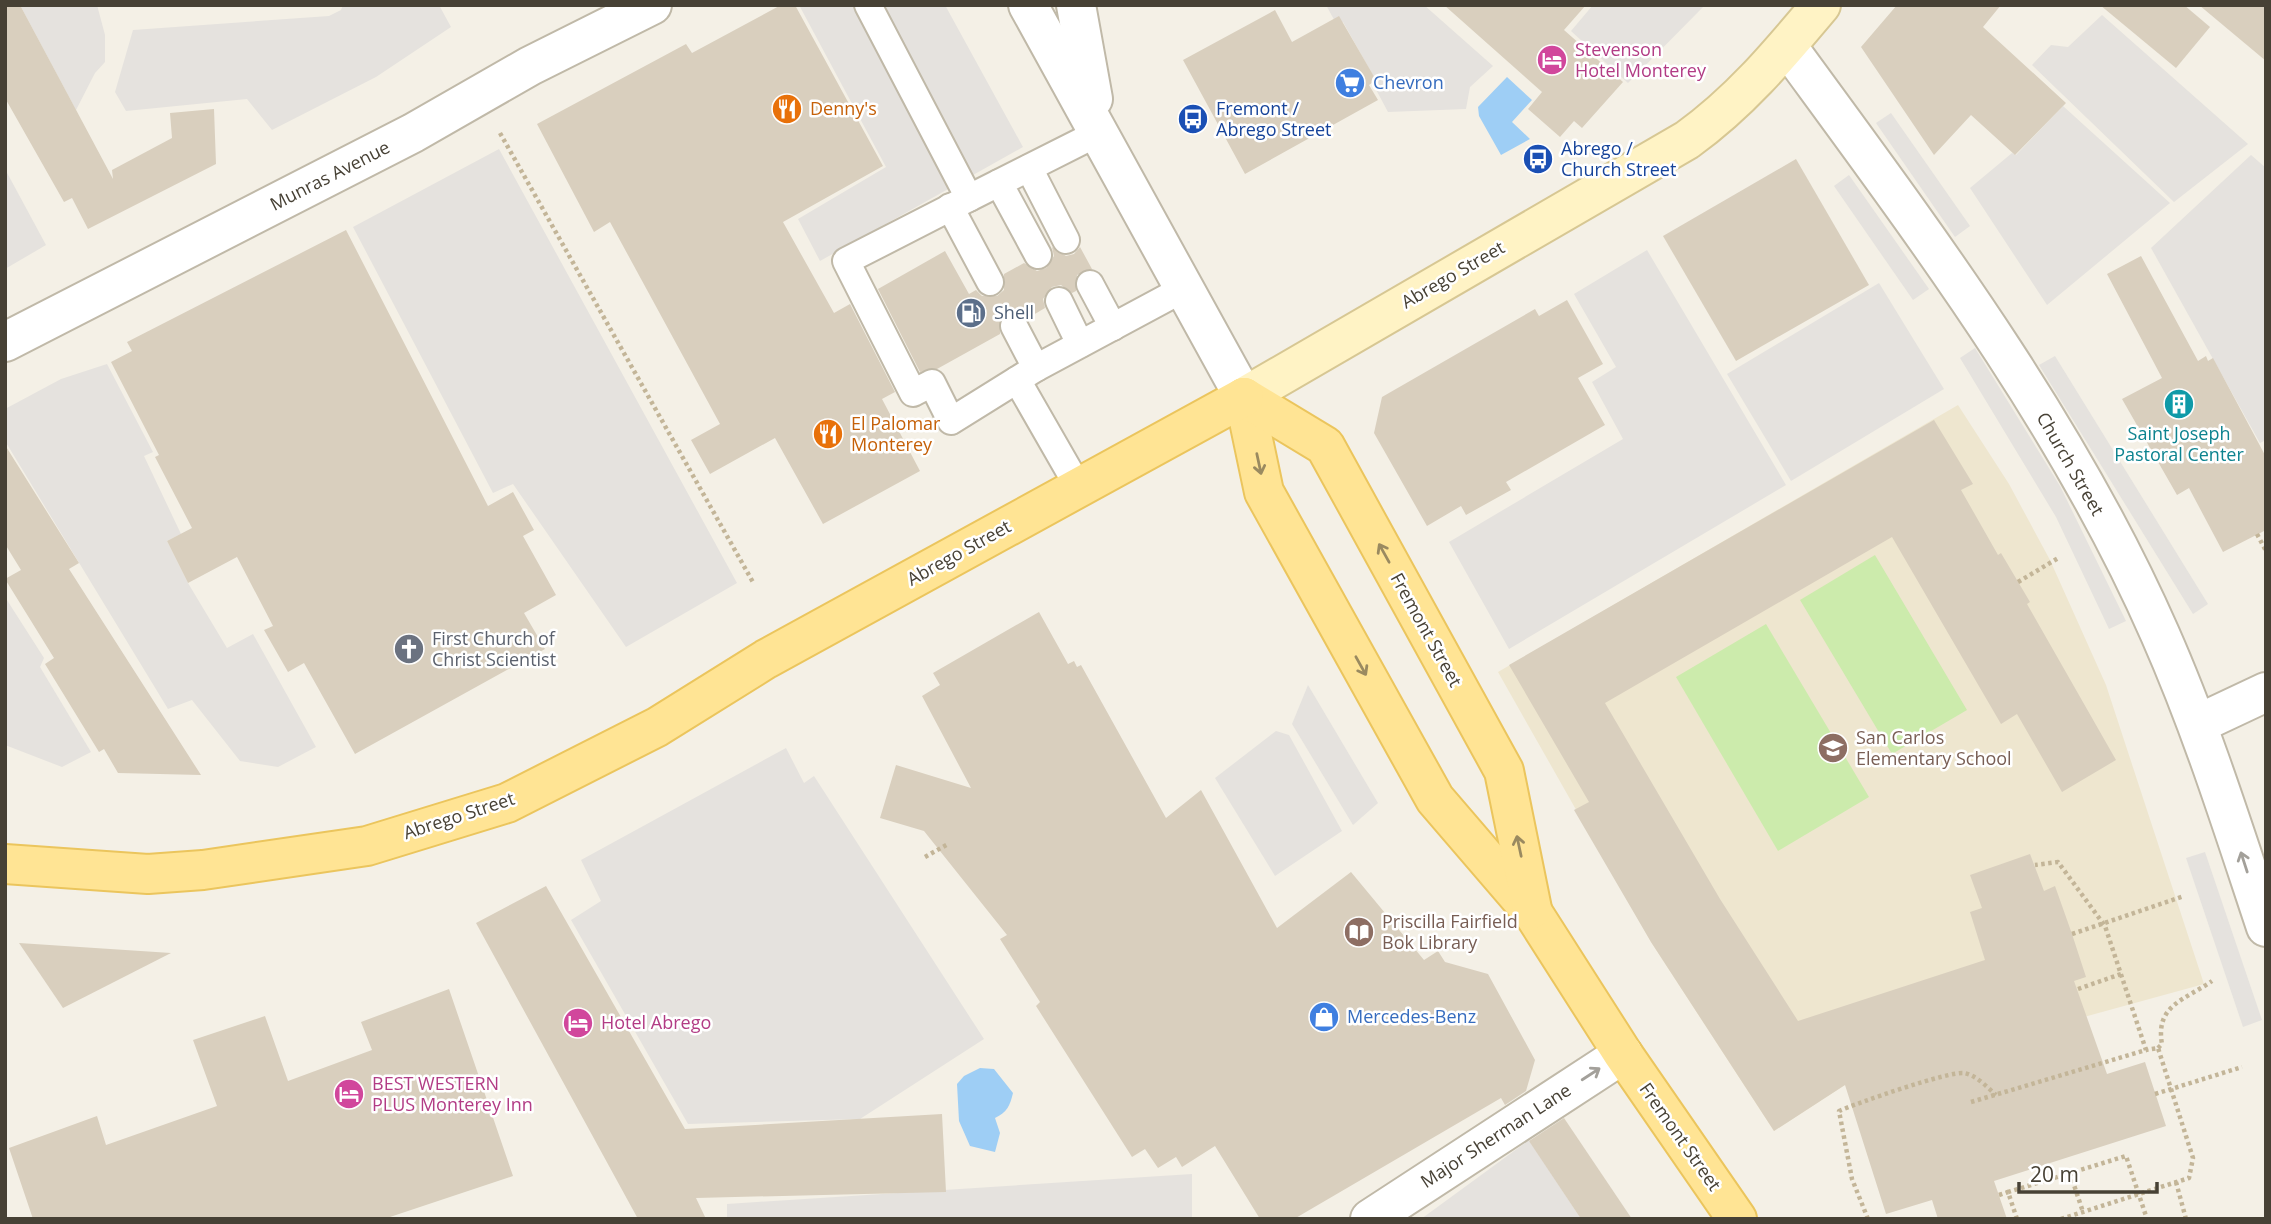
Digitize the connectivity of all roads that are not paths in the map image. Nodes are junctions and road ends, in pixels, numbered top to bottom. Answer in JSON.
{"nodes":[{"id":1,"x":652,"y":5,"type":"edge"},
{"id":2,"x":867,"y":5,"type":"edge"},
{"id":3,"x":1028,"y":5,"type":"edge"},
{"id":4,"x":1076,"y":5,"type":"edge"},
{"id":5,"x":1821,"y":5,"type":"edge"},
{"id":6,"x":1787,"y":46,"type":"junction"},
{"id":7,"x":1100,"y":132,"type":"junction"},
{"id":8,"x":1029,"y":169,"type":"junction"},
{"id":9,"x":999,"y":183,"type":"junction"},
{"id":10,"x":960,"y":202,"type":"junction"},
{"id":11,"x":1066,"y":240,"type":"dead end"},
{"id":12,"x":1038,"y":256,"type":"dead end"},
{"id":13,"x":990,"y":282,"type":"dead end"},
{"id":14,"x":1090,"y":284,"type":"dead end"},
{"id":15,"x":1185,"y":289,"type":"junction"},
{"id":16,"x":1059,"y":301,"type":"dead end"},
{"id":17,"x":1014,"y":326,"type":"dead end"},
{"id":18,"x":1113,"y":327,"type":"junction"},
{"id":19,"x":5,"y":342,"type":"edge"},
{"id":20,"x":1080,"y":344,"type":"junction"},
{"id":21,"x":1026,"y":374,"type":"junction"},
{"id":22,"x":1244,"y":397,"type":"junction"},
{"id":23,"x":1079,"y":488,"type":"junction"},
{"id":24,"x":2266,"y":692,"type":"edge"},
{"id":25,"x":2198,"y":724,"type":"junction"},
{"id":26,"x":5,"y":864,"type":"edge"},
{"id":27,"x":1533,"y":913,"type":"junction"},
{"id":28,"x":2266,"y":927,"type":"edge"},
{"id":29,"x":1623,"y":1054,"type":"junction"},
{"id":30,"x":1370,"y":1219,"type":"edge"},
{"id":31,"x":1737,"y":1219,"type":"edge"}],
"edges":[{"from":1,"to":19,"type":"street","name":"Munras Avenue"},
{"from":2,"to":10,"type":"lane"},
{"from":3,"to":7,"type":"street","name":"Fremont Street"},
{"from":4,"to":7,"type":"street","name":"Fremont Street"},
{"from":5,"to":6,"type":"main road","name":"Abrego Street"},
{"from":6,"to":22,"type":"main road","name":"Abrego Street"},
{"from":6,"to":25,"type":"street","name":"Church Street"},
{"from":7,"to":8,"type":"lane"},
{"from":7,"to":15,"type":"street","name":"Fremont Street"},
{"from":8,"to":9,"type":"lane"},
{"from":8,"to":11,"type":"lane"},
{"from":9,"to":10,"type":"lane"},
{"from":9,"to":12,"type":"lane"},
{"from":10,"to":13,"type":"lane"},
{"from":10,"to":21,"type":"lane"},
{"from":14,"to":18,"type":"lane"},
{"from":15,"to":18,"type":"lane"},
{"from":15,"to":22,"type":"street","name":"Fremont Street"},
{"from":16,"to":20,"type":"lane"},
{"from":17,"to":21,"type":"lane"},
{"from":18,"to":20,"type":"lane"},
{"from":20,"to":21,"type":"lane"},
{"from":21,"to":23,"type":"lane"},
{"from":22,"to":23,"type":"main road","name":"Abrego Street"},
{"from":22,"to":27,"type":"main road","name":"Fremont Street","one_way":true},
{"from":27,"to":22,"type":"main road","name":"Fremont Street","one_way":true},
{"from":23,"to":26,"type":"main road","name":"Abrego Street"},
{"from":24,"to":25,"type":"street"},
{"from":28,"to":25,"type":"street","name":"Church Street","one_way":true},
{"from":27,"to":29,"type":"main road","name":"Fremont Street"},
{"from":30,"to":29,"type":"street","name":"Major Sherman Lane","one_way":true},
{"from":29,"to":31,"type":"main road","name":"Fremont Street"}]}
